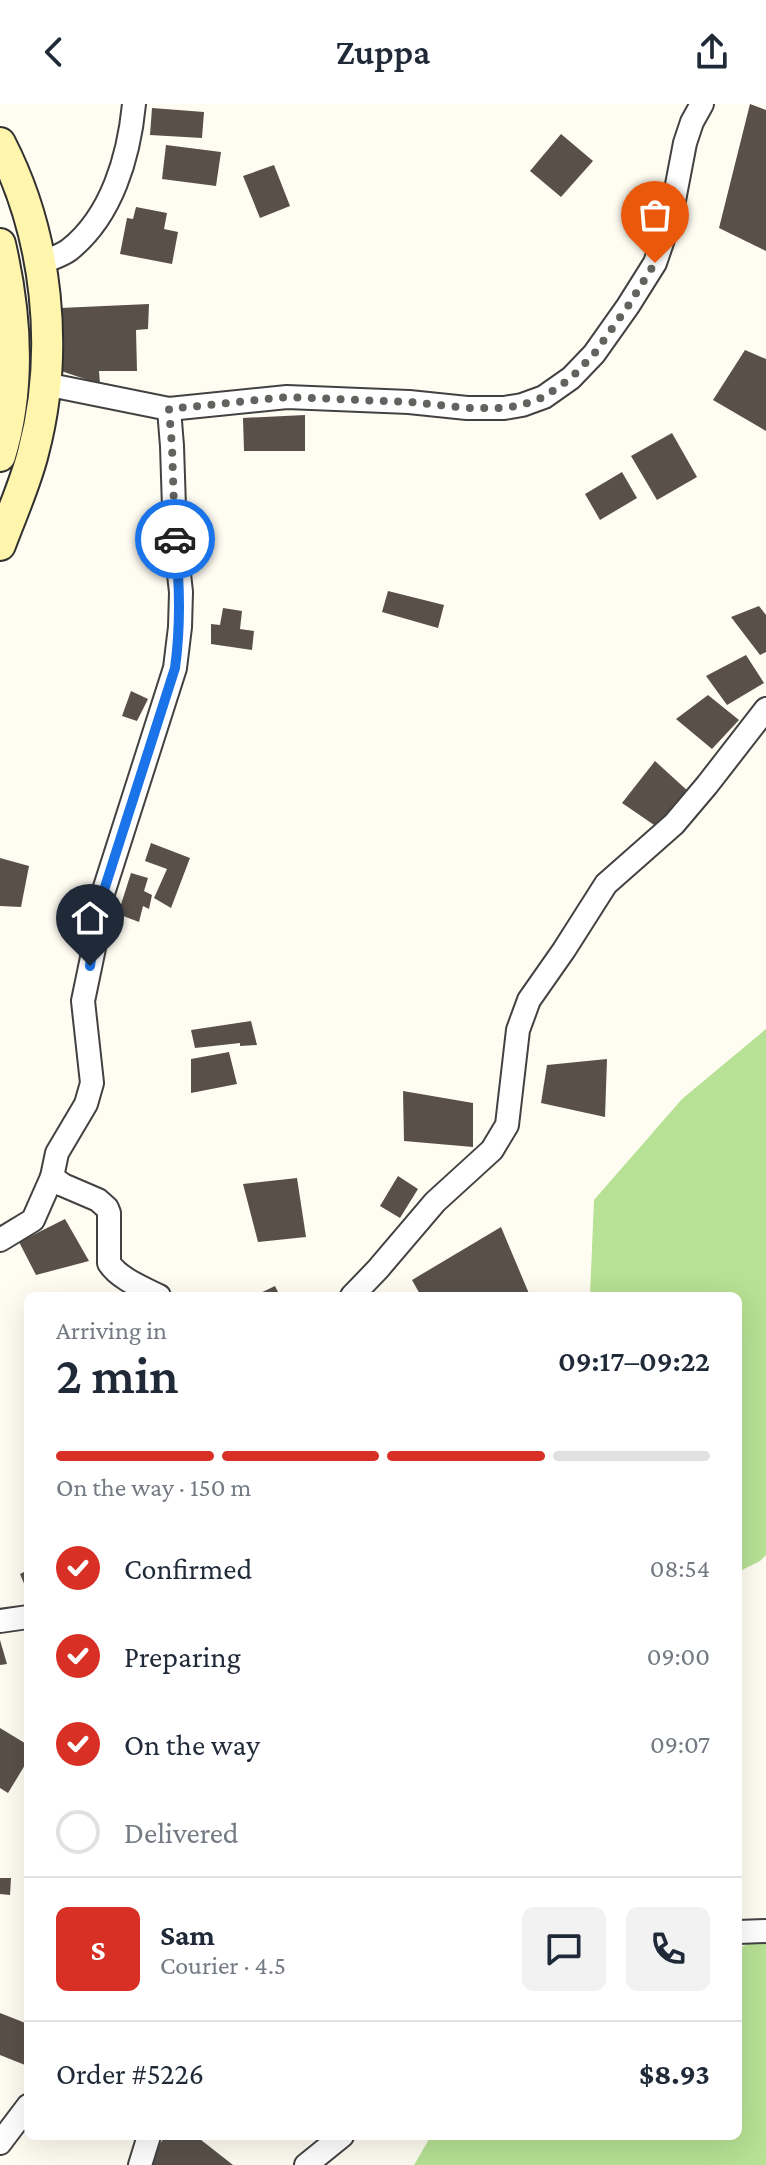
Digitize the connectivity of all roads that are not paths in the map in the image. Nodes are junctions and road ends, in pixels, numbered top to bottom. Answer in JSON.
{"nodes":[{"id":1,"x":134,"y":104,"type":"edge"},
{"id":2,"x":702,"y":104,"type":"edge"},
{"id":3,"x":0,"y":143,"type":"edge"},
{"id":4,"x":0,"y":244,"type":"edge"},
{"id":5,"x":40,"y":263,"type":"junction"},
{"id":6,"x":6,"y":301,"type":"edge"},
{"id":7,"x":45,"y":384,"type":"junction"},
{"id":8,"x":169,"y":409,"type":"junction"},
{"id":9,"x":0,"y":456,"type":"edge"},
{"id":10,"x":11,"y":484,"type":"edge"},
{"id":11,"x":0,"y":545,"type":"edge"},
{"id":12,"x":766,"y":709,"type":"edge"},
{"id":13,"x":52,"y":1177,"type":"junction"},
{"id":14,"x":0,"y":1240,"type":"edge"},
{"id":15,"x":152,"y":1292,"type":"edge"},
{"id":16,"x":356,"y":1292,"type":"edge"},
{"id":17,"x":24,"y":1618,"type":"edge"},
{"id":18,"x":0,"y":1621,"type":"edge"},
{"id":19,"x":766,"y":1931,"type":"edge"},
{"id":20,"x":742,"y":1932,"type":"edge"},
{"id":21,"x":24,"y":2111,"type":"edge"},
{"id":22,"x":148,"y":2140,"type":"edge"},
{"id":23,"x":337,"y":2140,"type":"edge"},
{"id":24,"x":0,"y":2143,"type":"edge"},
{"id":25,"x":140,"y":2165,"type":"edge"},
{"id":26,"x":306,"y":2165,"type":"edge"}],
"edges":[{"from":1,"to":5,"type":"street"},
{"from":2,"to":8,"type":"street"},
{"from":3,"to":5,"type":"main road"},
{"from":4,"to":6,"type":"main road"},
{"from":5,"to":7,"type":"main road"},
{"from":6,"to":9,"type":"main road"},
{"from":7,"to":8,"type":"street"},
{"from":7,"to":10,"type":"main road"},
{"from":8,"to":13,"type":"street"},
{"from":10,"to":11,"type":"main road"},
{"from":12,"to":16,"type":"street"},
{"from":13,"to":14,"type":"street"},
{"from":13,"to":15,"type":"street"},
{"from":17,"to":18,"type":"street"},
{"from":19,"to":20,"type":"street"},
{"from":21,"to":24,"type":"street"},
{"from":22,"to":25,"type":"street"},
{"from":23,"to":26,"type":"street"}]}
